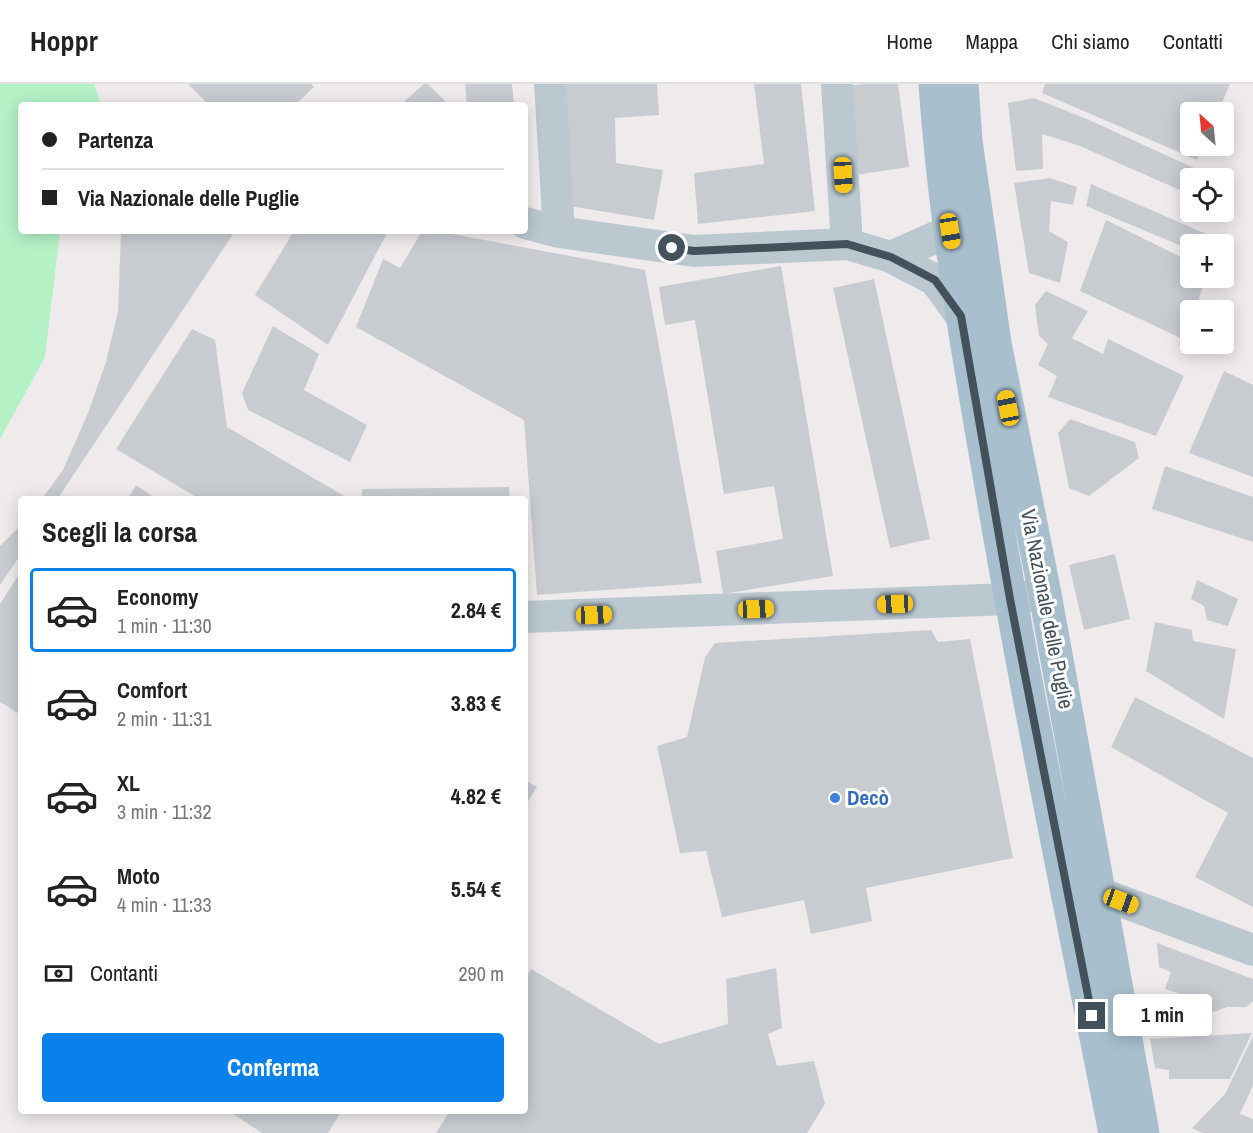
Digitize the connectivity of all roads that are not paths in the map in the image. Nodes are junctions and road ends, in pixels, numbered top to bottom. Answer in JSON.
{"nodes":[{"id":1,"x":550,"y":84,"type":"edge"},
{"id":2,"x":837,"y":84,"type":"edge"},
{"id":3,"x":935,"y":84,"type":"edge"},
{"id":4,"x":962,"y":84,"type":"edge"},
{"id":5,"x":528,"y":224,"type":"edge"},
{"id":6,"x":950,"y":231,"type":"junction"},
{"id":7,"x":559,"y":232,"type":"junction"},
{"id":8,"x":847,"y":244,"type":"junction"},
{"id":9,"x":983,"y":250,"type":"junction"},
{"id":10,"x":891,"y":257,"type":"junction"},
{"id":11,"x":946,"y":280,"type":"junction"},
{"id":12,"x":1046,"y":594,"type":"junction"},
{"id":13,"x":1010,"y":599,"type":"junction"},
{"id":14,"x":528,"y":618,"type":"edge"},
{"id":15,"x":1084,"y":896,"type":"junction"},
{"id":16,"x":1253,"y":950,"type":"edge"},
{"id":17,"x":1115,"y":1133,"type":"edge"},
{"id":18,"x":1143,"y":1133,"type":"edge"}],
"edges":[{"from":1,"to":7,"type":"street"},
{"from":2,"to":8,"type":"street"},
{"from":3,"to":6,"type":"main road","name":"Via Nazionale delle Puglie"},
{"from":4,"to":9,"type":"main road","name":"Via Nazionale delle Puglie"},
{"from":5,"to":7,"type":"street"},
{"from":6,"to":9,"type":"street"},
{"from":6,"to":10,"type":"street"},
{"from":6,"to":11,"type":"main road","name":"Via Nazionale delle Puglie"},
{"from":7,"to":8,"type":"street"},
{"from":8,"to":10,"type":"street"},
{"from":9,"to":11,"type":"street"},
{"from":9,"to":12,"type":"main road","name":"Via Nazionale delle Puglie"},
{"from":10,"to":11,"type":"street"},
{"from":11,"to":13,"type":"main road","name":"Via Nazionale delle Puglie"},
{"from":12,"to":13,"type":"street"},
{"from":12,"to":15,"type":"main road","name":"Via Nazionale delle Puglie"},
{"from":13,"to":14,"type":"street"},
{"from":13,"to":15,"type":"main road","name":"Via Nazionale delle Puglie"},
{"from":15,"to":16,"type":"street"},
{"from":15,"to":17,"type":"main road","name":"Via Nazionale delle Puglie"},
{"from":15,"to":18,"type":"main road","name":"Via Nazionale delle Puglie"}]}
